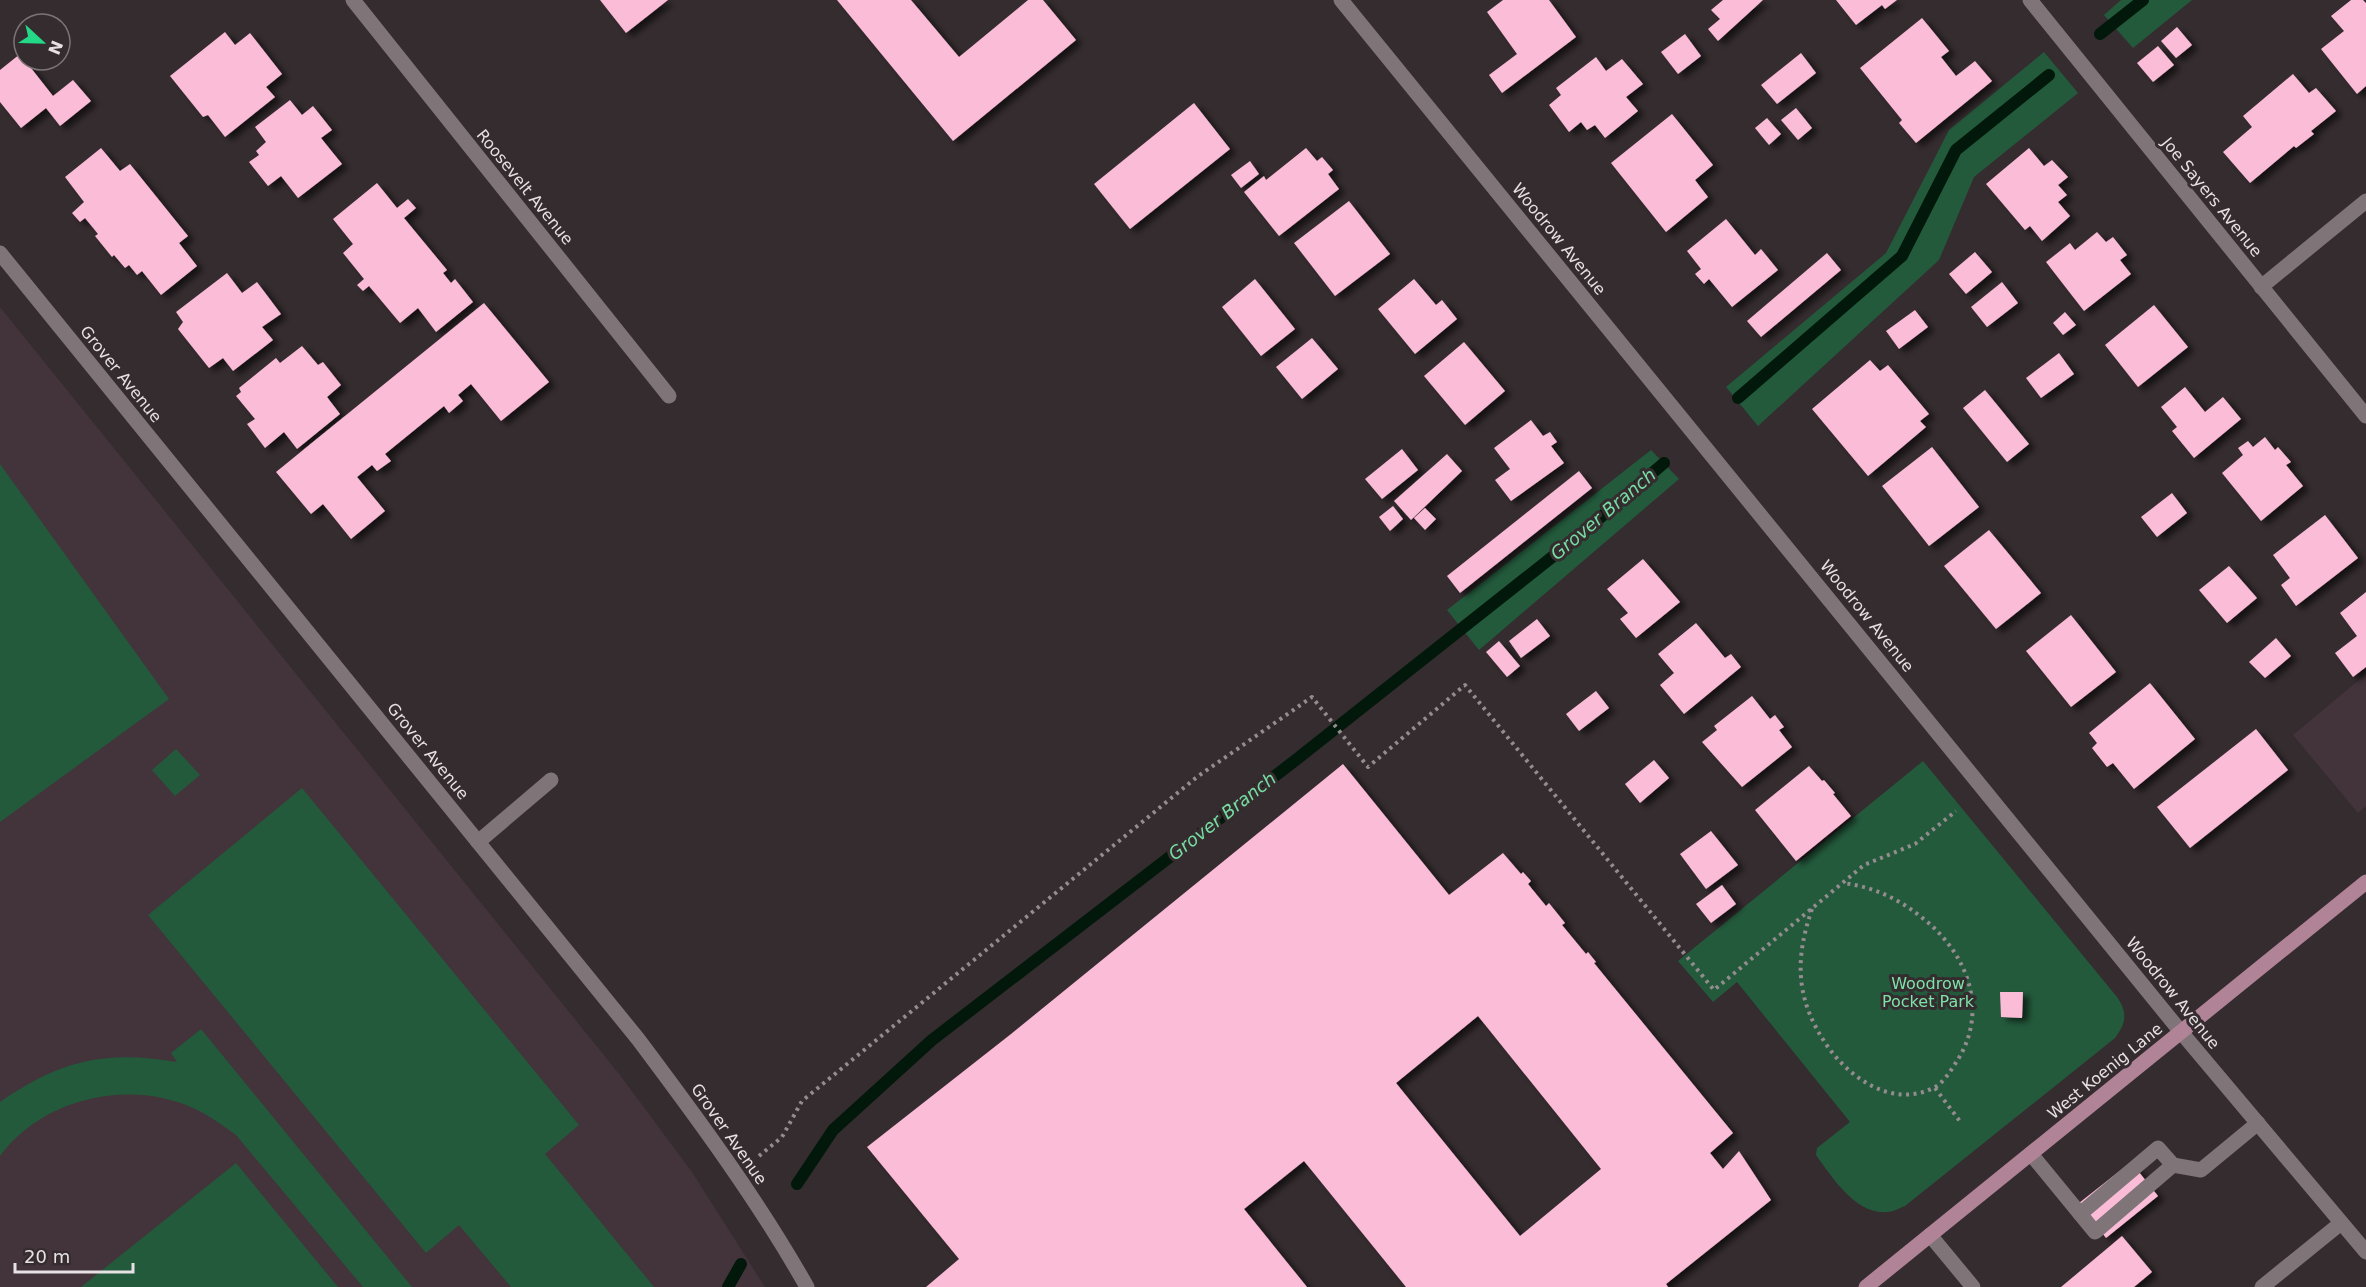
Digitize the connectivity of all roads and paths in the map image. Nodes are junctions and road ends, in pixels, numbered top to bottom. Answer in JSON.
{"nodes":[{"id":1,"x":354,"y":0,"type":"edge"},
{"id":2,"x":1341,"y":0,"type":"edge"},
{"id":3,"x":2030,"y":0,"type":"edge"},
{"id":4,"x":2366,"y":201,"type":"edge"},
{"id":5,"x":0,"y":254,"type":"edge"},
{"id":6,"x":2261,"y":287,"type":"junction"},
{"id":7,"x":669,"y":396,"type":"dead end"},
{"id":8,"x":2366,"y":416,"type":"edge"},
{"id":9,"x":551,"y":780,"type":"dead end"},
{"id":10,"x":1956,"y":811,"type":"dead end"},
{"id":11,"x":478,"y":842,"type":"junction"},
{"id":12,"x":2366,"y":882,"type":"edge"},
{"id":13,"x":1842,"y":883,"type":"junction"},
{"id":14,"x":1812,"y":908,"type":"junction"},
{"id":15,"x":2181,"y":1032,"type":"junction"},
{"id":16,"x":1935,"y":1088,"type":"junction"},
{"id":17,"x":2258,"y":1123,"type":"junction"},
{"id":18,"x":1962,"y":1124,"type":"dead end"},
{"id":19,"x":2031,"y":1154,"type":"junction"},
{"id":20,"x":2173,"y":1165,"type":"junction"},
{"id":21,"x":737,"y":1175,"type":"junction"},
{"id":22,"x":2080,"y":1214,"type":"junction"},
{"id":23,"x":2342,"y":1223,"type":"junction"},
{"id":24,"x":1930,"y":1234,"type":"junction"},
{"id":25,"x":2366,"y":1252,"type":"edge"},
{"id":26,"x":807,"y":1287,"type":"edge"},
{"id":27,"x":1866,"y":1287,"type":"edge"},
{"id":28,"x":1973,"y":1287,"type":"edge"},
{"id":29,"x":2262,"y":1287,"type":"edge"}],
"edges":[{"from":1,"to":7,"type":"street","name":"Roosevelt Avenue"},
{"from":2,"to":15,"type":"street","name":"Woodrow Avenue"},
{"from":3,"to":6,"type":"street","name":"Joe Sayers Avenue"},
{"from":4,"to":6,"type":"street"},
{"from":5,"to":11,"type":"street","name":"Grover Avenue"},
{"from":6,"to":8,"type":"street","name":"Joe Sayers Avenue"},
{"from":9,"to":11,"type":"street"},
{"from":10,"to":13,"type":"path"},
{"from":11,"to":21,"type":"street","name":"Grover Avenue"},
{"from":12,"to":15,"type":"main road","name":"West Koenig Lane"},
{"from":13,"to":14,"type":"path"},
{"from":13,"to":16,"type":"path"},
{"from":14,"to":16,"type":"path"},
{"from":14,"to":21,"type":"path"},
{"from":15,"to":17,"type":"street","name":"Woodrow Avenue"},
{"from":15,"to":19,"type":"main road","name":"West Koenig Lane"},
{"from":16,"to":18,"type":"path"},
{"from":17,"to":20,"type":"street"},
{"from":17,"to":23,"type":"street","name":"Woodrow Avenue"},
{"from":19,"to":22,"type":"street"},
{"from":19,"to":24,"type":"main road","name":"West Koenig Lane"},
{"from":20,"to":22,"type":"street"},
{"from":20,"to":22,"type":"street"},
{"from":21,"to":26,"type":"street","name":"Grover Avenue"},
{"from":23,"to":25,"type":"street","name":"Woodrow Avenue"},
{"from":23,"to":29,"type":"street"},
{"from":24,"to":27,"type":"main road","name":"West Koenig Lane"},
{"from":24,"to":28,"type":"street"}]}
